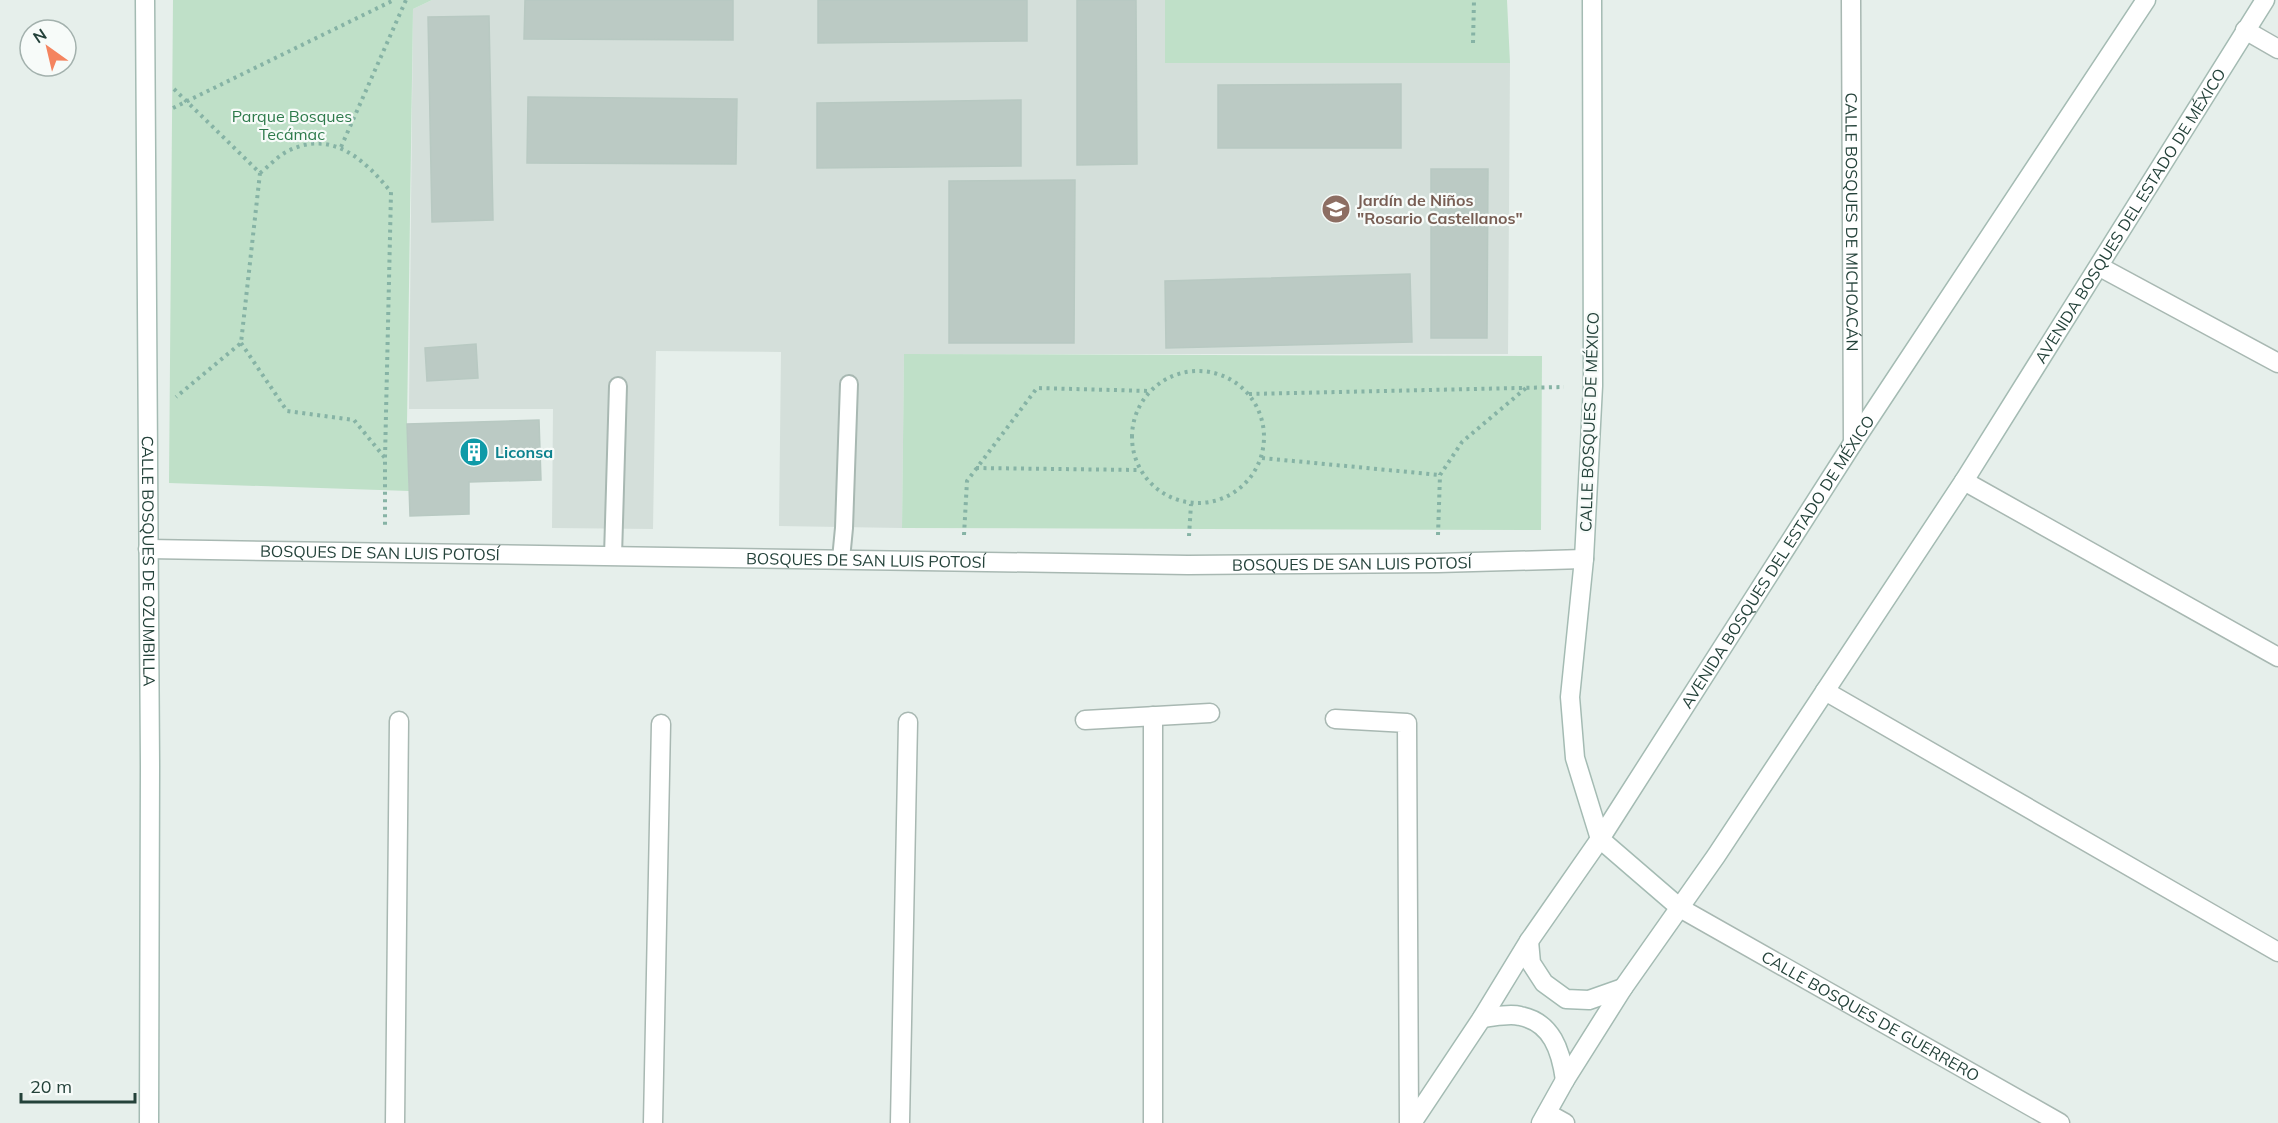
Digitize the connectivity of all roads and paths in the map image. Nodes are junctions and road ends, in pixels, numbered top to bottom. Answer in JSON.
{"nodes":[{"id":1,"x":145,"y":0,"type":"edge"},
{"id":2,"x":394,"y":0,"type":"edge"},
{"id":3,"x":406,"y":0,"type":"edge"},
{"id":4,"x":1474,"y":0,"type":"edge"},
{"id":5,"x":1592,"y":0,"type":"edge"},
{"id":6,"x":1851,"y":0,"type":"edge"},
{"id":7,"x":2146,"y":0,"type":"edge"},
{"id":8,"x":2265,"y":0,"type":"edge"},
{"id":9,"x":2245,"y":30,"type":"junction"},
{"id":10,"x":1473,"y":43,"type":"dead end"},
{"id":11,"x":2278,"y":49,"type":"edge"},
{"id":12,"x":145,"y":62,"type":"junction"},
{"id":13,"x":187,"y":102,"type":"junction"},
{"id":14,"x":146,"y":122,"type":"junction"},
{"id":15,"x":341,"y":147,"type":"junction"},
{"id":16,"x":260,"y":173,"type":"junction"},
{"id":17,"x":2100,"y":267,"type":"junction"},
{"id":18,"x":241,"y":343,"type":"junction"},
{"id":19,"x":2278,"y":363,"type":"edge"},
{"id":20,"x":849,"y":384,"type":"dead end"},
{"id":21,"x":618,"y":386,"type":"dead end"},
{"id":22,"x":1593,"y":386,"type":"junction"},
{"id":23,"x":1526,"y":388,"type":"junction"},
{"id":24,"x":1150,"y":391,"type":"junction"},
{"id":25,"x":1250,"y":394,"type":"junction"},
{"id":26,"x":147,"y":420,"type":"junction"},
{"id":27,"x":1853,"y":443,"type":"junction"},
{"id":28,"x":385,"y":458,"type":"junction"},
{"id":29,"x":1262,"y":458,"type":"junction"},
{"id":30,"x":976,"y":468,"type":"junction"},
{"id":31,"x":1139,"y":470,"type":"junction"},
{"id":32,"x":1440,"y":475,"type":"junction"},
{"id":33,"x":1964,"y":481,"type":"junction"},
{"id":34,"x":148,"y":549,"type":"junction"},
{"id":35,"x":386,"y":552,"type":"junction"},
{"id":36,"x":613,"y":556,"type":"junction"},
{"id":37,"x":841,"y":559,"type":"junction"},
{"id":38,"x":1584,"y":559,"type":"junction"},
{"id":39,"x":963,"y":561,"type":"junction"},
{"id":40,"x":1437,"y":563,"type":"junction"},
{"id":41,"x":2278,"y":657,"type":"edge"},
{"id":42,"x":1825,"y":691,"type":"junction"},
{"id":43,"x":1210,"y":713,"type":"dead end"},
{"id":44,"x":1152,"y":716,"type":"junction"},
{"id":45,"x":1335,"y":719,"type":"dead end"},
{"id":46,"x":1085,"y":720,"type":"dead end"},
{"id":47,"x":399,"y":722,"type":"dead end"},
{"id":48,"x":908,"y":722,"type":"dead end"},
{"id":49,"x":661,"y":724,"type":"dead end"},
{"id":50,"x":1599,"y":838,"type":"junction"},
{"id":51,"x":1680,"y":908,"type":"junction"},
{"id":52,"x":1529,"y":941,"type":"junction"},
{"id":53,"x":2278,"y":952,"type":"edge"},
{"id":54,"x":1623,"y":988,"type":"junction"},
{"id":55,"x":1482,"y":1018,"type":"junction"},
{"id":56,"x":1564,"y":1080,"type":"junction"},
{"id":57,"x":1544,"y":1118,"type":"edge"},
{"id":58,"x":149,"y":1123,"type":"edge"},
{"id":59,"x":395,"y":1123,"type":"edge"},
{"id":60,"x":653,"y":1123,"type":"edge"},
{"id":61,"x":900,"y":1123,"type":"edge"},
{"id":62,"x":1153,"y":1123,"type":"edge"},
{"id":63,"x":1410,"y":1123,"type":"edge"},
{"id":64,"x":1565,"y":1123,"type":"edge"},
{"id":65,"x":2060,"y":1123,"type":"edge"}],
"edges":[{"from":1,"to":12,"type":"street","name":"CALLE BOSQUES DE OZUMBILLA"},
{"from":2,"to":13,"type":"path"},
{"from":3,"to":15,"type":"path"},
{"from":4,"to":10,"type":"path"},
{"from":5,"to":22,"type":"street","name":"CALLE BOSQUES DE MÉXICO"},
{"from":6,"to":27,"type":"street","name":"CALLE BOSQUES DE MICHOACÁN"},
{"from":7,"to":27,"type":"street","name":"AVENIDA BOSQUES DEL ESTADO DE MÉXICO"},
{"from":8,"to":9,"type":"street","name":"AVENIDA BOSQUES DEL ESTADO DE MÉXICO"},
{"from":9,"to":11,"type":"street"},
{"from":9,"to":17,"type":"street","name":"AVENIDA BOSQUES DEL ESTADO DE MÉXICO"},
{"from":12,"to":13,"type":"path"},
{"from":12,"to":14,"type":"street","name":"CALLE BOSQUES DE OZUMBILLA"},
{"from":13,"to":14,"type":"path"},
{"from":13,"to":16,"type":"path"},
{"from":14,"to":26,"type":"street","name":"CALLE BOSQUES DE OZUMBILLA"},
{"from":15,"to":16,"type":"path"},
{"from":15,"to":28,"type":"path"},
{"from":16,"to":18,"type":"path"},
{"from":17,"to":19,"type":"street"},
{"from":17,"to":33,"type":"street","name":"AVENIDA BOSQUES DEL ESTADO DE MÉXICO"},
{"from":18,"to":26,"type":"path"},
{"from":18,"to":28,"type":"path"},
{"from":20,"to":37,"type":"lane"},
{"from":21,"to":36,"type":"lane"},
{"from":22,"to":23,"type":"path"},
{"from":22,"to":38,"type":"street","name":"CALLE BOSQUES DE MÉXICO"},
{"from":23,"to":25,"type":"path"},
{"from":23,"to":32,"type":"path"},
{"from":24,"to":25,"type":"path"},
{"from":24,"to":30,"type":"path"},
{"from":24,"to":31,"type":"path"},
{"from":25,"to":29,"type":"path"},
{"from":26,"to":34,"type":"street","name":"CALLE BOSQUES DE OZUMBILLA"},
{"from":27,"to":50,"type":"street","name":"AVENIDA BOSQUES DEL ESTADO DE MÉXICO"},
{"from":28,"to":35,"type":"path"},
{"from":29,"to":31,"type":"path"},
{"from":29,"to":32,"type":"path"},
{"from":30,"to":31,"type":"path"},
{"from":30,"to":39,"type":"path"},
{"from":32,"to":40,"type":"path"},
{"from":33,"to":41,"type":"street"},
{"from":33,"to":42,"type":"street","name":"AVENIDA BOSQUES DEL ESTADO DE MÉXICO"},
{"from":34,"to":35,"type":"street","name":"BOSQUES DE SAN LUIS POTOSÍ"},
{"from":34,"to":58,"type":"street","name":"CALLE BOSQUES DE OZUMBILLA"},
{"from":35,"to":36,"type":"street","name":"BOSQUES DE SAN LUIS POTOSÍ"},
{"from":36,"to":37,"type":"street","name":"BOSQUES DE SAN LUIS POTOSÍ"},
{"from":37,"to":39,"type":"street","name":"BOSQUES DE SAN LUIS POTOSÍ"},
{"from":38,"to":40,"type":"street","name":"BOSQUES DE SAN LUIS POTOSÍ"},
{"from":38,"to":50,"type":"street","name":"CALLE BOSQUES DE MÉXICO"},
{"from":39,"to":40,"type":"street","name":"BOSQUES DE SAN LUIS POTOSÍ"},
{"from":42,"to":51,"type":"street","name":"AVENIDA BOSQUES DEL ESTADO DE MÉXICO"},
{"from":42,"to":53,"type":"street"},
{"from":43,"to":44,"type":"street"},
{"from":44,"to":46,"type":"street"},
{"from":44,"to":62,"type":"street"},
{"from":45,"to":63,"type":"street"},
{"from":47,"to":59,"type":"street"},
{"from":48,"to":61,"type":"street"},
{"from":49,"to":60,"type":"street"},
{"from":50,"to":51,"type":"street","name":"CALLE BOSQUES DE GUERRERO"},
{"from":50,"to":52,"type":"street","name":"AVENIDA BOSQUES DEL ESTADO DE MÉXICO"},
{"from":51,"to":54,"type":"street","name":"AVENIDA BOSQUES DEL ESTADO DE MÉXICO"},
{"from":51,"to":65,"type":"street","name":"CALLE BOSQUES DE GUERRERO"},
{"from":52,"to":54,"type":"street"},
{"from":52,"to":55,"type":"street","name":"AVENIDA BOSQUES DEL ESTADO DE MÉXICO"},
{"from":54,"to":56,"type":"street","name":"AVENIDA BOSQUES DEL ESTADO DE MÉXICO"},
{"from":55,"to":56,"type":"street"},
{"from":55,"to":63,"type":"street","name":"AVENIDA BOSQUES DEL ESTADO DE MÉXICO"},
{"from":56,"to":57,"type":"street","name":"AVENIDA BOSQUES DEL ESTADO DE MÉXICO"},
{"from":57,"to":64,"type":"street"}]}
